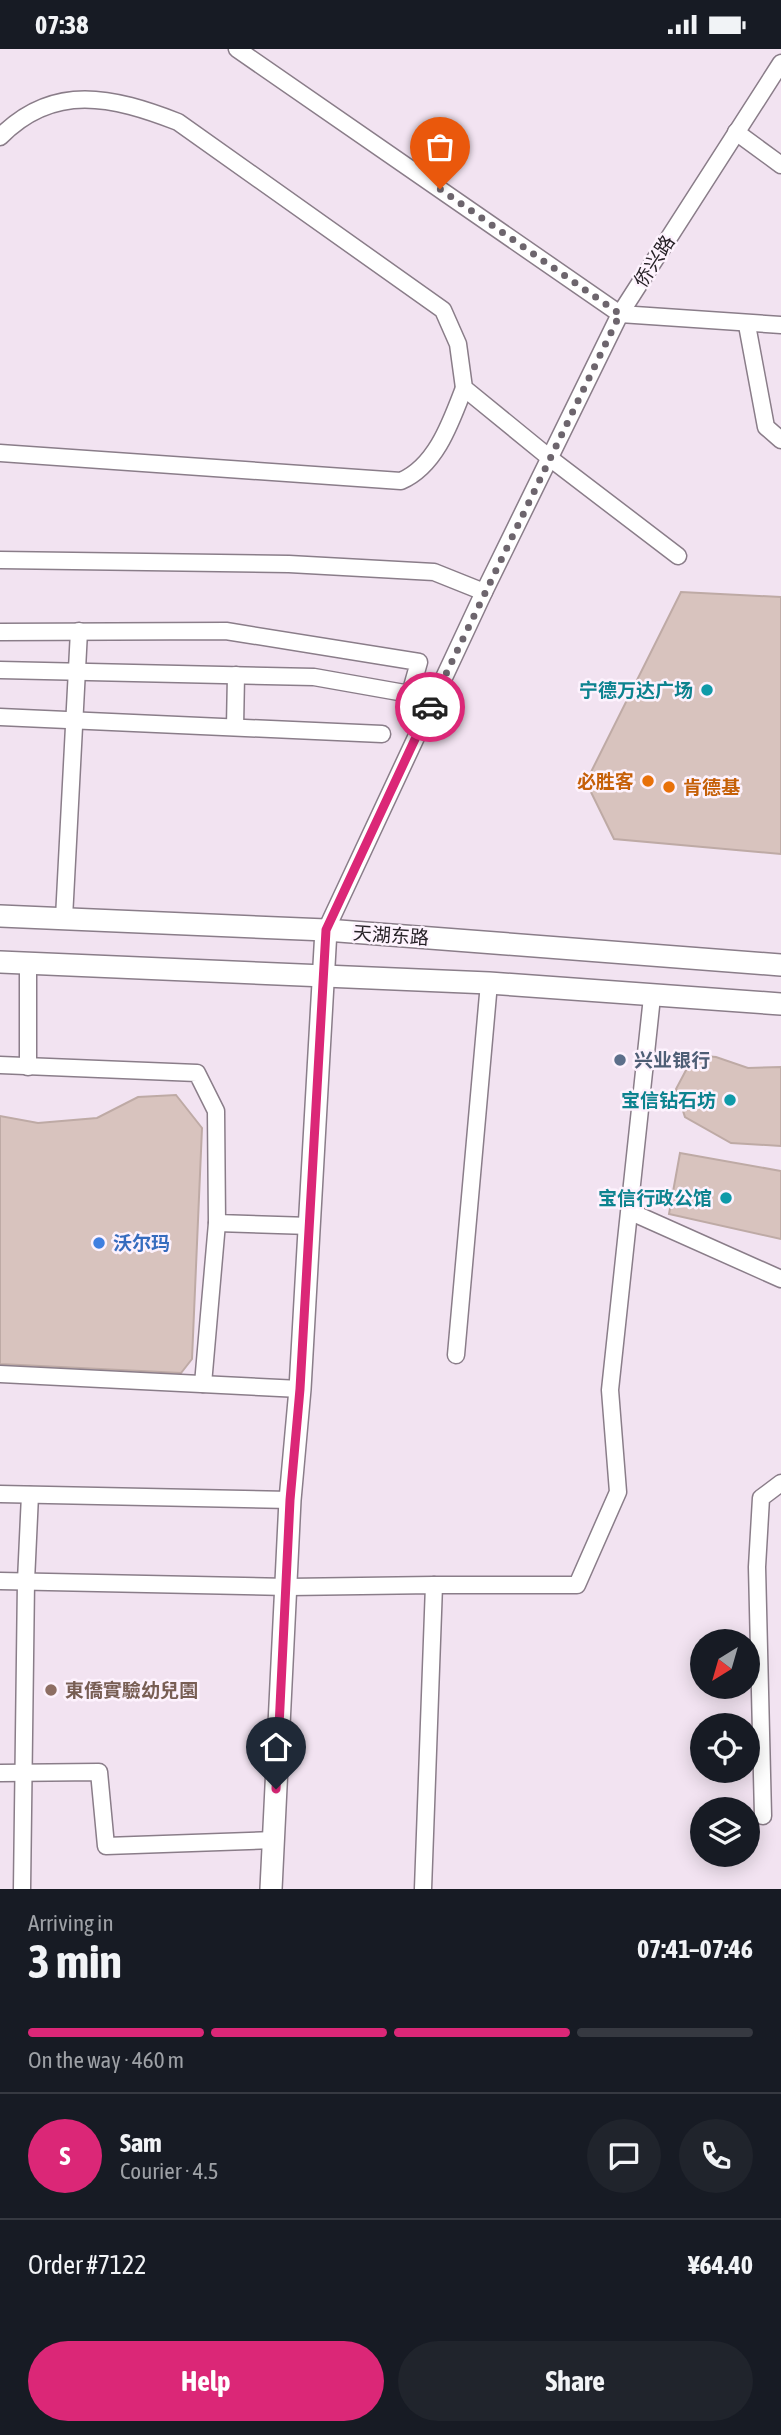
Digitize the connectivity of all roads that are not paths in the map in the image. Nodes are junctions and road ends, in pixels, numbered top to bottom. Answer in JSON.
{"nodes":[{"id":1,"x":237,"y":49,"type":"edge"},
{"id":2,"x":781,"y":63,"type":"edge"},
{"id":3,"x":736,"y":132,"type":"junction"},
{"id":4,"x":0,"y":137,"type":"edge"},
{"id":5,"x":781,"y":166,"type":"edge"},
{"id":6,"x":620,"y":314,"type":"junction"},
{"id":7,"x":747,"y":325,"type":"junction"},
{"id":8,"x":781,"y":325,"type":"edge"},
{"id":9,"x":464,"y":388,"type":"junction"},
{"id":10,"x":781,"y":440,"type":"edge"},
{"id":11,"x":0,"y":453,"type":"edge"},
{"id":12,"x":551,"y":459,"type":"junction"},
{"id":13,"x":678,"y":556,"type":"dead end"},
{"id":14,"x":0,"y":560,"type":"edge"},
{"id":15,"x":484,"y":592,"type":"junction"},
{"id":16,"x":0,"y":632,"type":"edge"},
{"id":17,"x":79,"y":632,"type":"junction"},
{"id":18,"x":0,"y":670,"type":"edge"},
{"id":19,"x":78,"y":671,"type":"junction"},
{"id":20,"x":236,"y":675,"type":"junction"},
{"id":21,"x":0,"y":717,"type":"edge"},
{"id":22,"x":77,"y":721,"type":"junction"},
{"id":23,"x":234,"y":727,"type":"junction"},
{"id":24,"x":382,"y":734,"type":"dead end"},
{"id":25,"x":0,"y":916,"type":"edge"},
{"id":26,"x":64,"y":918,"type":"junction"},
{"id":27,"x":326,"y":930,"type":"junction"},
{"id":28,"x":0,"y":962,"type":"edge"},
{"id":29,"x":28,"y":963,"type":"junction"},
{"id":30,"x":781,"y":965,"type":"edge"},
{"id":31,"x":324,"y":975,"type":"junction"},
{"id":32,"x":489,"y":983,"type":"junction"},
{"id":33,"x":652,"y":997,"type":"junction"},
{"id":34,"x":781,"y":1004,"type":"edge"},
{"id":35,"x":0,"y":1065,"type":"edge"},
{"id":36,"x":28,"y":1066,"type":"junction"},
{"id":37,"x":631,"y":1212,"type":"junction"},
{"id":38,"x":217,"y":1223,"type":"junction"},
{"id":39,"x":310,"y":1226,"type":"junction"},
{"id":40,"x":781,"y":1279,"type":"edge"},
{"id":41,"x":456,"y":1355,"type":"dead end"},
{"id":42,"x":0,"y":1374,"type":"edge"},
{"id":43,"x":203,"y":1384,"type":"junction"},
{"id":44,"x":300,"y":1389,"type":"junction"},
{"id":45,"x":781,"y":1483,"type":"edge"},
{"id":46,"x":0,"y":1494,"type":"edge"},
{"id":47,"x":30,"y":1495,"type":"junction"},
{"id":48,"x":290,"y":1500,"type":"junction"},
{"id":49,"x":0,"y":1581,"type":"edge"},
{"id":50,"x":26,"y":1581,"type":"junction"},
{"id":51,"x":434,"y":1585,"type":"junction"},
{"id":52,"x":288,"y":1587,"type":"junction"},
{"id":53,"x":0,"y":1773,"type":"edge"},
{"id":54,"x":23,"y":1774,"type":"junction"},
{"id":55,"x":763,"y":1816,"type":"dead end"},
{"id":56,"x":274,"y":1840,"type":"junction"},
{"id":57,"x":22,"y":1889,"type":"edge"},
{"id":58,"x":271,"y":1889,"type":"edge"},
{"id":59,"x":423,"y":1889,"type":"edge"}],
"edges":[{"from":1,"to":6,"type":"street"},
{"from":2,"to":3,"type":"street","name":"侨兴路"},
{"from":3,"to":5,"type":"street"},
{"from":3,"to":6,"type":"street","name":"侨兴路"},
{"from":4,"to":9,"type":"street"},
{"from":6,"to":7,"type":"street"},
{"from":6,"to":12,"type":"street","name":"侨兴路"},
{"from":7,"to":8,"type":"street"},
{"from":7,"to":10,"type":"street"},
{"from":9,"to":11,"type":"street"},
{"from":9,"to":12,"type":"street"},
{"from":12,"to":13,"type":"street"},
{"from":12,"to":15,"type":"street","name":"侨兴路"},
{"from":14,"to":15,"type":"street"},
{"from":15,"to":27,"type":"street","name":"侨兴路"},
{"from":16,"to":17,"type":"street"},
{"from":17,"to":19,"type":"street"},
{"from":17,"to":20,"type":"street"},
{"from":18,"to":19,"type":"street"},
{"from":19,"to":20,"type":"street"},
{"from":19,"to":22,"type":"street"},
{"from":20,"to":23,"type":"street"},
{"from":21,"to":22,"type":"street"},
{"from":22,"to":23,"type":"street"},
{"from":22,"to":26,"type":"street"},
{"from":23,"to":24,"type":"street"},
{"from":25,"to":26,"type":"main road","name":"天湖东路"},
{"from":26,"to":27,"type":"main road","name":"天湖东路"},
{"from":27,"to":30,"type":"main road","name":"天湖东路"},
{"from":27,"to":31,"type":"main road","name":"侨兴路"},
{"from":28,"to":29,"type":"main road"},
{"from":29,"to":31,"type":"main road"},
{"from":29,"to":36,"type":"street"},
{"from":31,"to":32,"type":"main road"},
{"from":31,"to":39,"type":"main road","name":"侨兴路"},
{"from":32,"to":33,"type":"main road"},
{"from":32,"to":41,"type":"street"},
{"from":33,"to":34,"type":"main road"},
{"from":33,"to":37,"type":"street"},
{"from":35,"to":36,"type":"street"},
{"from":36,"to":38,"type":"street"},
{"from":37,"to":40,"type":"street"},
{"from":37,"to":51,"type":"street"},
{"from":38,"to":39,"type":"street"},
{"from":38,"to":43,"type":"street"},
{"from":39,"to":44,"type":"main road","name":"侨兴路"},
{"from":42,"to":43,"type":"street"},
{"from":43,"to":44,"type":"street"},
{"from":44,"to":48,"type":"main road","name":"侨兴路"},
{"from":45,"to":55,"type":"street"},
{"from":46,"to":47,"type":"street"},
{"from":47,"to":48,"type":"street"},
{"from":47,"to":50,"type":"street"},
{"from":48,"to":52,"type":"main road","name":"侨兴路"},
{"from":49,"to":50,"type":"street"},
{"from":50,"to":52,"type":"street"},
{"from":50,"to":54,"type":"street"},
{"from":51,"to":52,"type":"street"},
{"from":51,"to":59,"type":"street"},
{"from":52,"to":56,"type":"main road","name":"侨兴路"},
{"from":53,"to":54,"type":"street"},
{"from":54,"to":56,"type":"street"},
{"from":54,"to":57,"type":"street"},
{"from":56,"to":58,"type":"main road","name":"侨兴路"}]}
